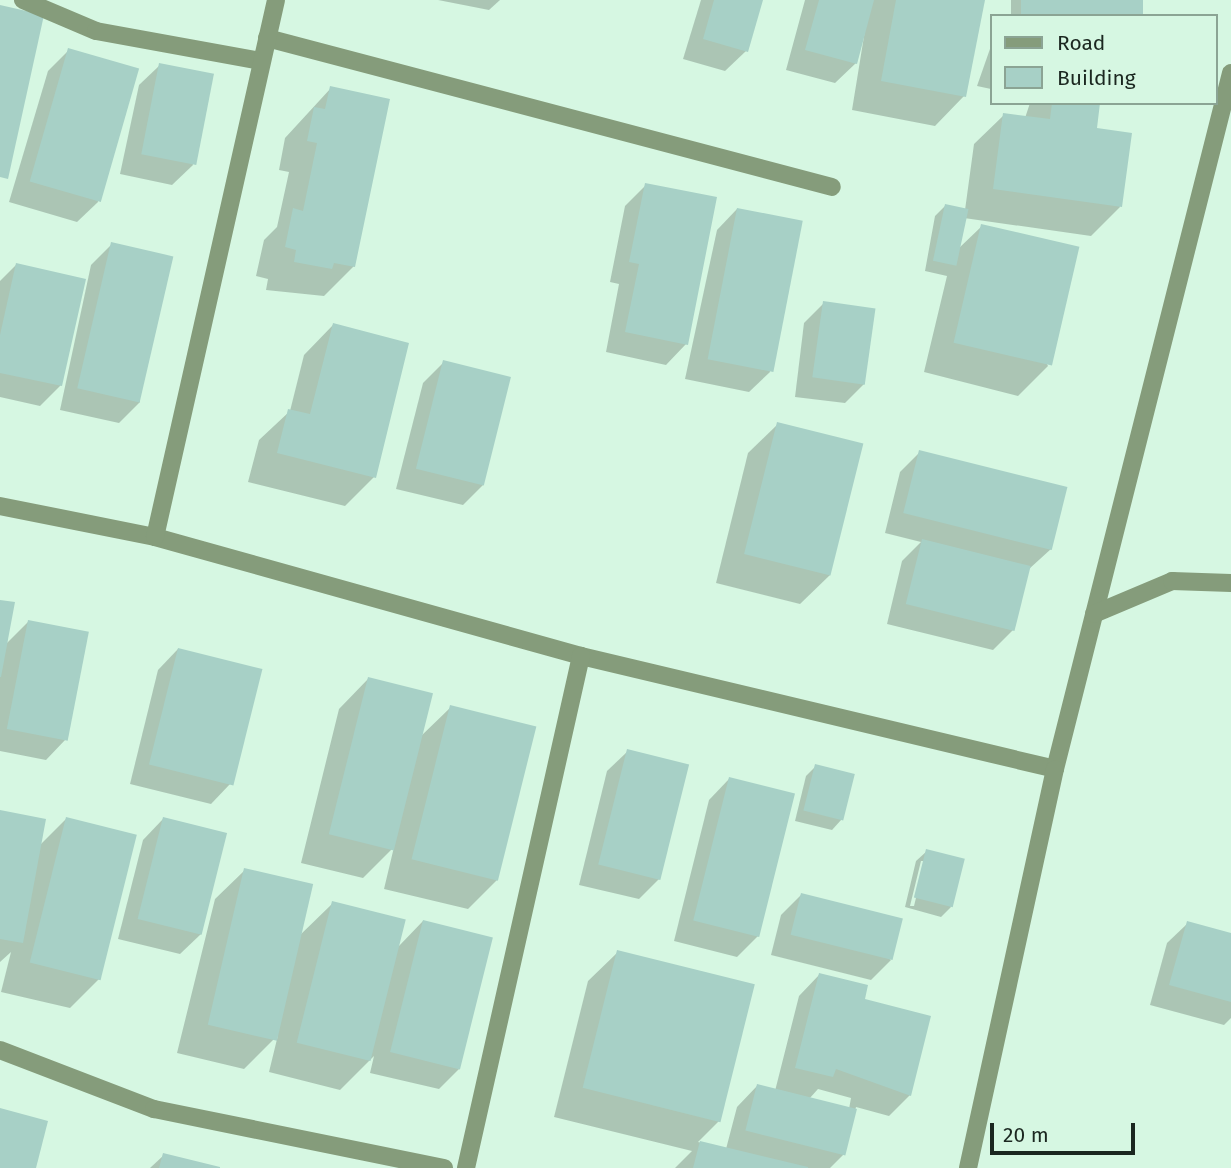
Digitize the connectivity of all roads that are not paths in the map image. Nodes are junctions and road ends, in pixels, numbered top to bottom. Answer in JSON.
{"nodes":[{"id":1,"x":23,"y":0,"type":"edge"},
{"id":2,"x":276,"y":0,"type":"edge"},
{"id":3,"x":267,"y":38,"type":"junction"},
{"id":4,"x":261,"y":61,"type":"junction"},
{"id":5,"x":1231,"y":73,"type":"edge"},
{"id":6,"x":832,"y":187,"type":"dead end"},
{"id":7,"x":0,"y":506,"type":"edge"},
{"id":8,"x":155,"y":537,"type":"junction"},
{"id":9,"x":1231,"y":583,"type":"edge"},
{"id":10,"x":1094,"y":614,"type":"junction"},
{"id":11,"x":581,"y":656,"type":"junction"},
{"id":12,"x":1055,"y":769,"type":"junction"},
{"id":13,"x":0,"y":1050,"type":"edge"},
{"id":14,"x":444,"y":1168,"type":"edge"},
{"id":15,"x":466,"y":1168,"type":"edge"},
{"id":16,"x":968,"y":1168,"type":"edge"}],
"edges":[{"from":1,"to":4,"type":"street"},
{"from":2,"to":3,"type":"street"},
{"from":3,"to":4,"type":"street"},
{"from":3,"to":6,"type":"street"},
{"from":4,"to":8,"type":"street"},
{"from":5,"to":10,"type":"street"},
{"from":7,"to":8,"type":"street"},
{"from":8,"to":11,"type":"street"},
{"from":9,"to":10,"type":"street"},
{"from":10,"to":12,"type":"street"},
{"from":11,"to":12,"type":"street"},
{"from":11,"to":15,"type":"street"},
{"from":12,"to":16,"type":"street"},
{"from":13,"to":14,"type":"street"}]}
